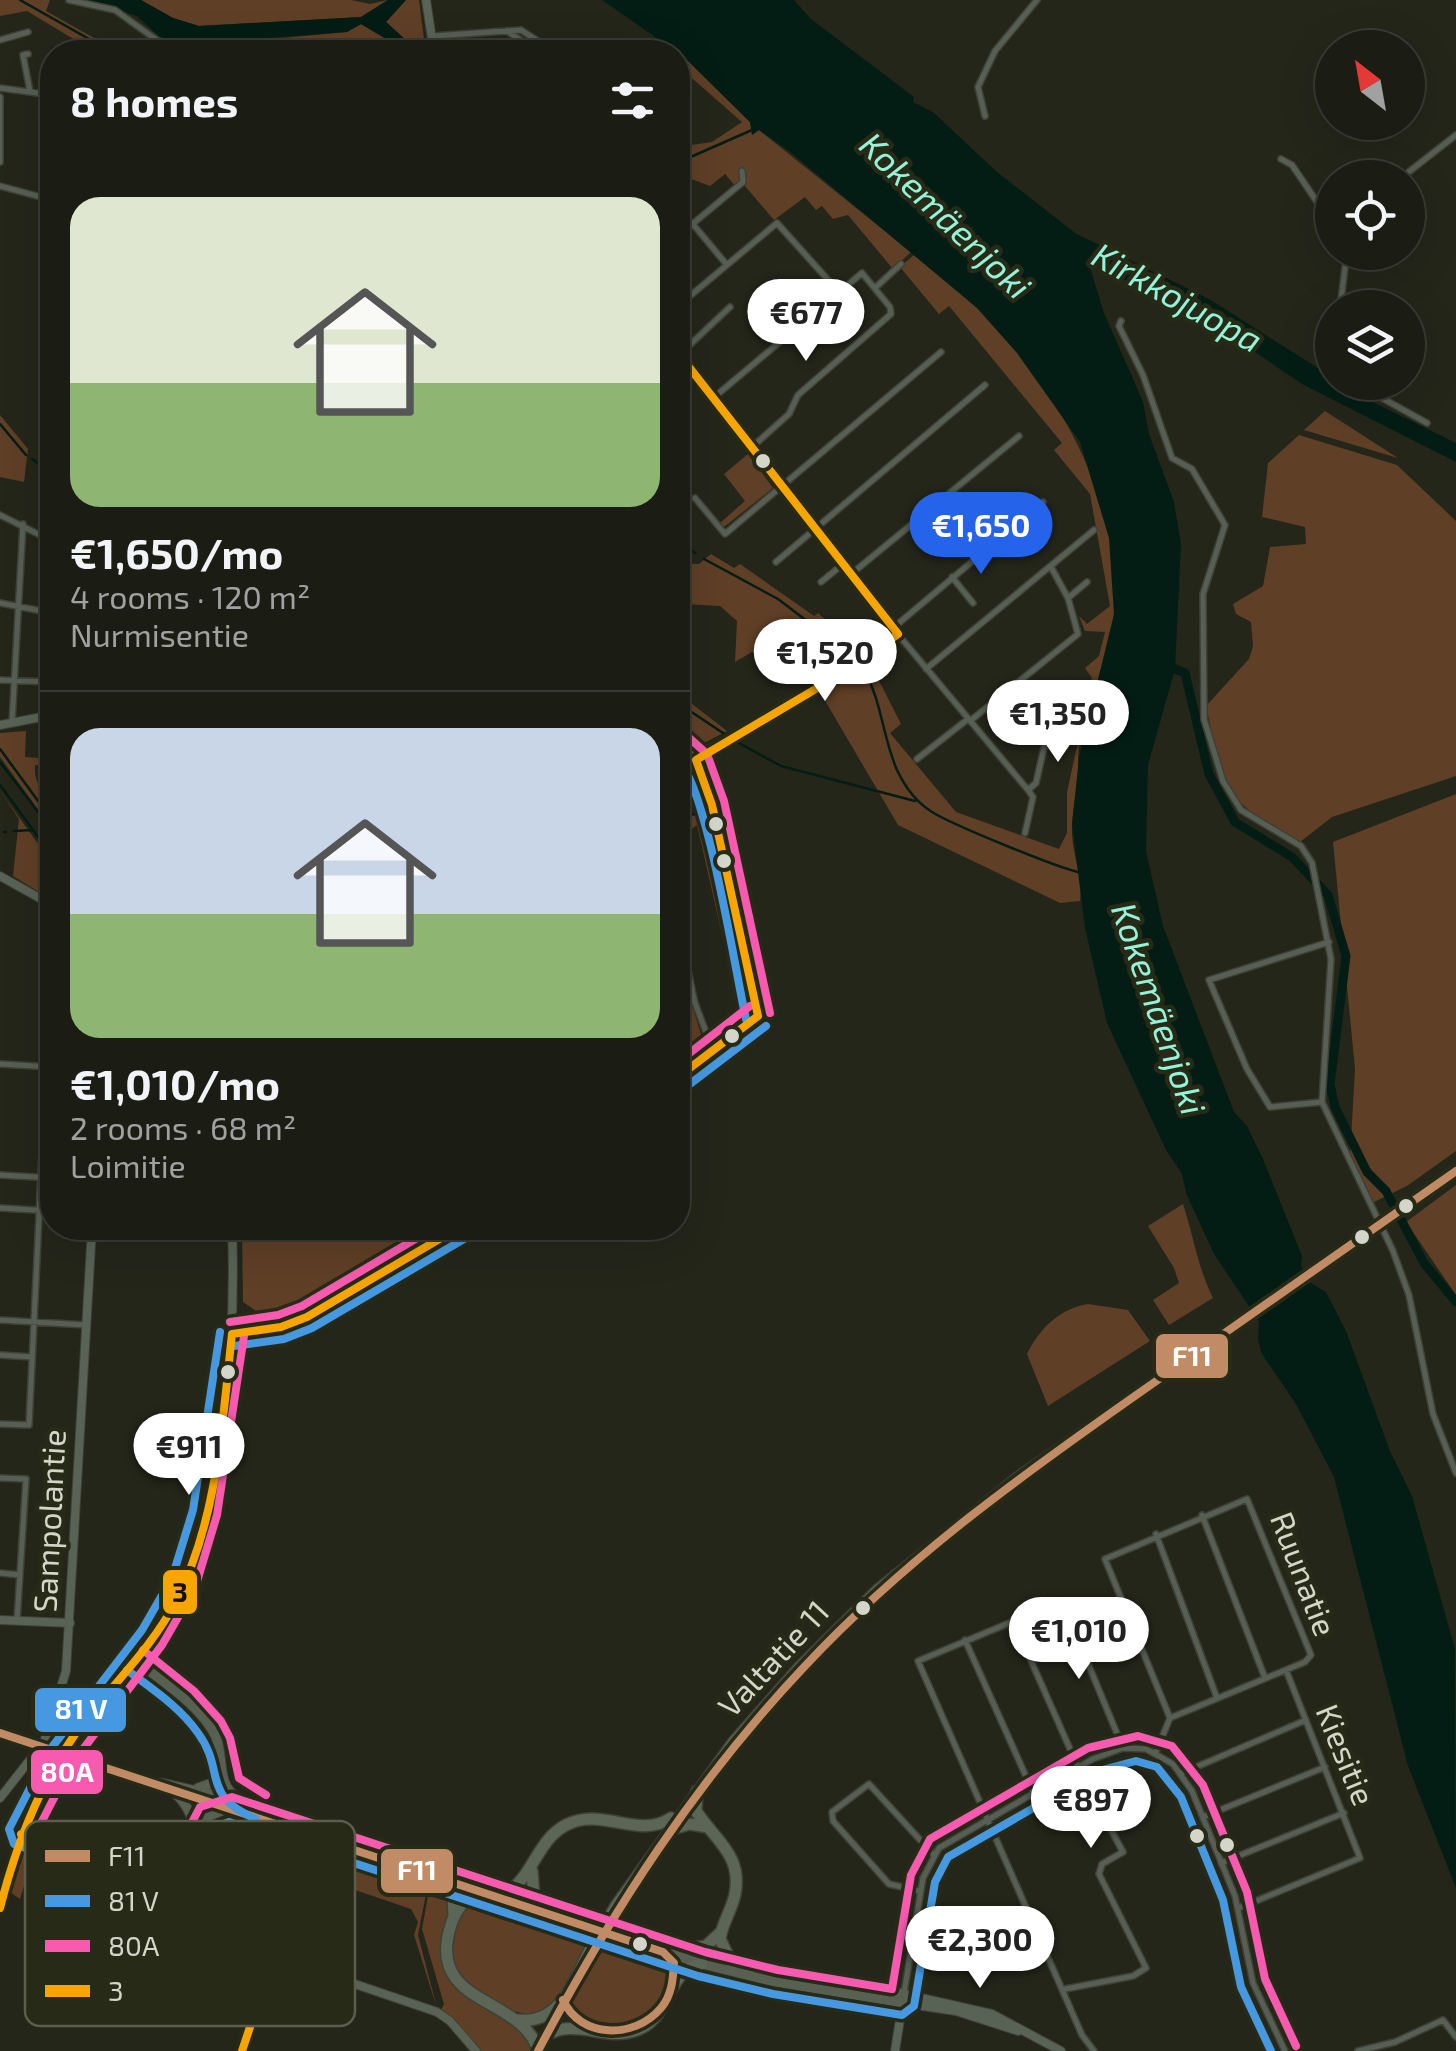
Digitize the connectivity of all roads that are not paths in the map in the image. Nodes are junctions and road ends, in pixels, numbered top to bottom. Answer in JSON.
{"nodes":[{"id":1,"x":68,"y":0,"type":"edge"},
{"id":2,"x":426,"y":0,"type":"edge"},
{"id":3,"x":1037,"y":0,"type":"edge"},
{"id":4,"x":504,"y":30,"type":"junction"},
{"id":5,"x":28,"y":32,"type":"dead end"},
{"id":6,"x":432,"y":36,"type":"junction"},
{"id":7,"x":0,"y":40,"type":"edge"},
{"id":8,"x":157,"y":40,"type":"edge"},
{"id":9,"x":432,"y":40,"type":"edge"},
{"id":10,"x":519,"y":40,"type":"edge"},
{"id":11,"x":536,"y":40,"type":"edge"},
{"id":12,"x":28,"y":54,"type":"dead end"},
{"id":13,"x":0,"y":88,"type":"edge"},
{"id":14,"x":30,"y":91,"type":"junction"},
{"id":15,"x":40,"y":93,"type":"edge"},
{"id":16,"x":0,"y":98,"type":"edge"},
{"id":17,"x":985,"y":116,"type":"dead end"},
{"id":18,"x":1456,"y":135,"type":"edge"},
{"id":19,"x":1281,"y":159,"type":"dead end"},
{"id":20,"x":1424,"y":160,"type":"edge"},
{"id":21,"x":0,"y":162,"type":"edge"},
{"id":22,"x":742,"y":172,"type":"dead end"},
{"id":23,"x":0,"y":186,"type":"edge"},
{"id":24,"x":40,"y":197,"type":"edge"},
{"id":25,"x":1315,"y":199,"type":"edge"},
{"id":26,"x":692,"y":223,"type":"joint"},
{"id":27,"x":901,"y":264,"type":"dead end"},
{"id":28,"x":727,"y":265,"type":"junction"},
{"id":29,"x":874,"y":288,"type":"junction"},
{"id":30,"x":838,"y":292,"type":"junction"},
{"id":31,"x":690,"y":296,"type":"edge"},
{"id":32,"x":730,"y":307,"type":"dead end"},
{"id":33,"x":1121,"y":321,"type":"dead end"},
{"id":34,"x":690,"y":343,"type":"edge"},
{"id":35,"x":941,"y":352,"type":"dead end"},
{"id":36,"x":690,"y":370,"type":"edge"},
{"id":37,"x":986,"y":385,"type":"dead end"},
{"id":38,"x":712,"y":399,"type":"junction"},
{"id":39,"x":1385,"y":400,"type":"edge"},
{"id":40,"x":1427,"y":424,"type":"dead end"},
{"id":41,"x":1019,"y":436,"type":"dead end"},
{"id":42,"x":751,"y":448,"type":"junction"},
{"id":43,"x":782,"y":488,"type":"junction"},
{"id":44,"x":695,"y":498,"type":"dead end"},
{"id":45,"x":1042,"y":502,"type":"dead end"},
{"id":46,"x":0,"y":515,"type":"edge"},
{"id":47,"x":23,"y":524,"type":"junction"},
{"id":48,"x":814,"y":530,"type":"junction"},
{"id":49,"x":1094,"y":530,"type":"dead end"},
{"id":50,"x":40,"y":534,"type":"edge"},
{"id":51,"x":776,"y":562,"type":"dead end"},
{"id":52,"x":842,"y":565,"type":"junction"},
{"id":53,"x":1050,"y":567,"type":"junction"},
{"id":54,"x":850,"y":575,"type":"junction"},
{"id":55,"x":952,"y":577,"type":"junction"},
{"id":56,"x":820,"y":582,"type":"dead end"},
{"id":57,"x":1087,"y":582,"type":"dead end"},
{"id":58,"x":1068,"y":598,"type":"junction"},
{"id":59,"x":973,"y":603,"type":"dead end"},
{"id":60,"x":0,"y":604,"type":"edge"},
{"id":61,"x":17,"y":607,"type":"junction"},
{"id":62,"x":40,"y":611,"type":"edge"},
{"id":63,"x":895,"y":631,"type":"junction"},
{"id":64,"x":926,"y":669,"type":"junction"},
{"id":65,"x":0,"y":680,"type":"edge"},
{"id":66,"x":14,"y":681,"type":"junction"},
{"id":67,"x":40,"y":682,"type":"edge"},
{"id":68,"x":1069,"y":684,"type":"dead end"},
{"id":69,"x":40,"y":718,"type":"edge"},
{"id":70,"x":969,"y":720,"type":"junction"},
{"id":71,"x":12,"y":723,"type":"junction"},
{"id":72,"x":0,"y":724,"type":"edge"},
{"id":73,"x":729,"y":740,"type":"joint"},
{"id":74,"x":690,"y":755,"type":"edge"},
{"id":75,"x":917,"y":759,"type":"dead end"},
{"id":76,"x":696,"y":760,"type":"junction"},
{"id":77,"x":1028,"y":790,"type":"junction"},
{"id":78,"x":1025,"y":833,"type":"dead end"},
{"id":79,"x":0,"y":876,"type":"edge"},
{"id":80,"x":40,"y":898,"type":"edge"},
{"id":81,"x":1329,"y":942,"type":"junction"},
{"id":82,"x":690,"y":980,"type":"edge"},
{"id":83,"x":712,"y":1048,"type":"junction"},
{"id":84,"x":0,"y":1064,"type":"edge"},
{"id":85,"x":40,"y":1066,"type":"edge"},
{"id":86,"x":690,"y":1067,"type":"edge"},
{"id":87,"x":1322,"y":1102,"type":"junction"},
{"id":88,"x":40,"y":1167,"type":"edge"},
{"id":89,"x":1456,"y":1171,"type":"edge"},
{"id":90,"x":0,"y":1175,"type":"edge"},
{"id":91,"x":39,"y":1178,"type":"junction"},
{"id":92,"x":0,"y":1208,"type":"edge"},
{"id":93,"x":36,"y":1210,"type":"junction"},
{"id":94,"x":40,"y":1210,"type":"edge"},
{"id":95,"x":1381,"y":1225,"type":"junction"},
{"id":96,"x":91,"y":1240,"type":"edge"},
{"id":97,"x":232,"y":1240,"type":"edge"},
{"id":98,"x":438,"y":1240,"type":"edge"},
{"id":99,"x":0,"y":1320,"type":"edge"},
{"id":100,"x":33,"y":1322,"type":"junction"},
{"id":101,"x":86,"y":1325,"type":"junction"},
{"id":102,"x":232,"y":1334,"type":"junction"},
{"id":103,"x":0,"y":1355,"type":"edge"},
{"id":104,"x":32,"y":1356,"type":"junction"},
{"id":105,"x":0,"y":1424,"type":"edge"},
{"id":106,"x":1456,"y":1473,"type":"edge"},
{"id":107,"x":0,"y":1478,"type":"edge"},
{"id":108,"x":1202,"y":1515,"type":"junction"},
{"id":109,"x":1156,"y":1534,"type":"junction"},
{"id":110,"x":0,"y":1573,"type":"edge"},
{"id":111,"x":20,"y":1576,"type":"junction"},
{"id":112,"x":0,"y":1620,"type":"edge"},
{"id":113,"x":1013,"y":1620,"type":"junction"},
{"id":114,"x":17,"y":1621,"type":"junction"},
{"id":115,"x":70,"y":1624,"type":"junction"},
{"id":116,"x":965,"y":1640,"type":"junction"},
{"id":117,"x":135,"y":1660,"type":"junction"},
{"id":118,"x":1286,"y":1670,"type":"junction"},
{"id":119,"x":1265,"y":1678,"type":"junction"},
{"id":120,"x":1217,"y":1698,"type":"junction"},
{"id":121,"x":1170,"y":1718,"type":"junction"},
{"id":122,"x":1306,"y":1720,"type":"junction"},
{"id":123,"x":5,"y":1735,"type":"edge"},
{"id":124,"x":1123,"y":1748,"type":"junction"},
{"id":125,"x":1156,"y":1752,"type":"junction"},
{"id":126,"x":220,"y":1763,"type":"junction"},
{"id":127,"x":1325,"y":1767,"type":"junction"},
{"id":128,"x":1078,"y":1768,"type":"junction"},
{"id":129,"x":1182,"y":1773,"type":"junction"},
{"id":130,"x":698,"y":1787,"type":"junction"},
{"id":131,"x":177,"y":1790,"type":"junction"},
{"id":132,"x":1033,"y":1792,"type":"junction"},
{"id":133,"x":0,"y":1798,"type":"edge"},
{"id":134,"x":245,"y":1802,"type":"junction"},
{"id":135,"x":229,"y":1809,"type":"junction"},
{"id":136,"x":682,"y":1809,"type":"junction"},
{"id":137,"x":1344,"y":1813,"type":"junction"},
{"id":138,"x":1202,"y":1816,"type":"junction"},
{"id":139,"x":986,"y":1818,"type":"junction"},
{"id":140,"x":27,"y":1821,"type":"edge"},
{"id":141,"x":193,"y":1821,"type":"edge"},
{"id":142,"x":206,"y":1821,"type":"edge"},
{"id":143,"x":265,"y":1821,"type":"edge"},
{"id":144,"x":302,"y":1821,"type":"edge"},
{"id":145,"x":25,"y":1824,"type":"edge"},
{"id":146,"x":633,"y":1825,"type":"junction"},
{"id":147,"x":708,"y":1827,"type":"junction"},
{"id":148,"x":665,"y":1832,"type":"junction"},
{"id":149,"x":20,"y":1834,"type":"junction"},
{"id":150,"x":25,"y":1836,"type":"edge"},
{"id":151,"x":355,"y":1838,"type":"edge"},
{"id":152,"x":653,"y":1850,"type":"junction"},
{"id":153,"x":355,"y":1851,"type":"edge"},
{"id":154,"x":934,"y":1854,"type":"junction"},
{"id":155,"x":1222,"y":1863,"type":"junction"},
{"id":156,"x":532,"y":1867,"type":"junction"},
{"id":157,"x":444,"y":1881,"type":"junction"},
{"id":158,"x":511,"y":1890,"type":"junction"},
{"id":159,"x":920,"y":1891,"type":"junction"},
{"id":160,"x":477,"y":1892,"type":"junction"},
{"id":161,"x":534,"y":1898,"type":"junction"},
{"id":162,"x":0,"y":1908,"type":"edge"},
{"id":163,"x":1239,"y":1908,"type":"junction"},
{"id":164,"x":454,"y":1916,"type":"junction"},
{"id":165,"x":721,"y":1932,"type":"junction"},
{"id":166,"x":688,"y":1948,"type":"junction"},
{"id":167,"x":664,"y":1952,"type":"junction"},
{"id":168,"x":730,"y":1962,"type":"junction"},
{"id":169,"x":702,"y":1964,"type":"junction"},
{"id":170,"x":355,"y":1985,"type":"edge"},
{"id":171,"x":674,"y":1987,"type":"junction"},
{"id":172,"x":1065,"y":1990,"type":"junction"},
{"id":173,"x":903,"y":1999,"type":"junction"},
{"id":174,"x":561,"y":2004,"type":"junction"},
{"id":175,"x":517,"y":2020,"type":"junction"},
{"id":176,"x":251,"y":2026,"type":"edge"},
{"id":177,"x":582,"y":2028,"type":"junction"},
{"id":178,"x":545,"y":2036,"type":"junction"},
{"id":179,"x":1456,"y":2038,"type":"edge"},
{"id":180,"x":1047,"y":2047,"type":"edge"},
{"id":181,"x":242,"y":2051,"type":"edge"},
{"id":182,"x":476,"y":2051,"type":"edge"},
{"id":183,"x":538,"y":2051,"type":"edge"},
{"id":184,"x":895,"y":2051,"type":"edge"},
{"id":185,"x":1061,"y":2051,"type":"edge"},
{"id":186,"x":1094,"y":2051,"type":"edge"},
{"id":187,"x":1284,"y":2051,"type":"edge"},
{"id":188,"x":1358,"y":2051,"type":"edge"}],
"edges":[{"from":1,"to":8,"type":"street"},
{"from":2,"to":6,"type":"street"},
{"from":3,"to":17,"type":"street"},
{"from":4,"to":6,"type":"street"},
{"from":4,"to":10,"type":"street"},
{"from":4,"to":11,"type":"street"},
{"from":5,"to":7,"type":"street"},
{"from":6,"to":9,"type":"street"},
{"from":12,"to":14,"type":"street"},
{"from":13,"to":14,"type":"street"},
{"from":14,"to":15,"type":"street"},
{"from":16,"to":21,"type":"street"},
{"from":18,"to":20,"type":"street"},
{"from":19,"to":25,"type":"street"},
{"from":22,"to":26,"type":"street"},
{"from":23,"to":24,"type":"street"},
{"from":26,"to":28,"type":"street"},
{"from":27,"to":29,"type":"street"},
{"from":28,"to":30,"type":"street"},
{"from":28,"to":31,"type":"street"},
{"from":29,"to":30,"type":"street"},
{"from":29,"to":42,"type":"street"},
{"from":30,"to":38,"type":"street"},
{"from":32,"to":34,"type":"street"},
{"from":33,"to":81,"type":"street"},
{"from":35,"to":43,"type":"street"},
{"from":36,"to":38,"type":"street"},
{"from":37,"to":48,"type":"street"},
{"from":38,"to":42,"type":"street"},
{"from":39,"to":40,"type":"street"},
{"from":41,"to":54,"type":"street"},
{"from":42,"to":43,"type":"street"},
{"from":43,"to":44,"type":"street"},
{"from":43,"to":48,"type":"street"},
{"from":45,"to":55,"type":"street"},
{"from":46,"to":47,"type":"street"},
{"from":47,"to":50,"type":"street"},
{"from":47,"to":61,"type":"street"},
{"from":48,"to":51,"type":"street"},
{"from":48,"to":52,"type":"street"},
{"from":49,"to":53,"type":"street"},
{"from":52,"to":54,"type":"street"},
{"from":52,"to":56,"type":"street"},
{"from":53,"to":58,"type":"street"},
{"from":53,"to":64,"type":"street"},
{"from":54,"to":63,"type":"street"},
{"from":55,"to":59,"type":"street"},
{"from":55,"to":63,"type":"street"},
{"from":57,"to":58,"type":"street"},
{"from":58,"to":70,"type":"street"},
{"from":60,"to":61,"type":"street"},
{"from":61,"to":62,"type":"street"},
{"from":61,"to":66,"type":"street"},
{"from":63,"to":64,"type":"street"},
{"from":63,"to":73,"type":"street"},
{"from":64,"to":70,"type":"street"},
{"from":65,"to":66,"type":"street"},
{"from":66,"to":67,"type":"street"},
{"from":66,"to":71,"type":"street"},
{"from":68,"to":77,"type":"street"},
{"from":69,"to":71,"type":"street"},
{"from":70,"to":75,"type":"street"},
{"from":70,"to":77,"type":"street"},
{"from":71,"to":72,"type":"street"},
{"from":73,"to":76,"type":"street"},
{"from":74,"to":76,"type":"street"},
{"from":76,"to":83,"type":"street"},
{"from":77,"to":78,"type":"street"},
{"from":79,"to":80,"type":"street"},
{"from":81,"to":87,"type":"street"},
{"from":81,"to":87,"type":"street"},
{"from":82,"to":83,"type":"street"},
{"from":83,"to":86,"type":"street"},
{"from":84,"to":85,"type":"street"},
{"from":87,"to":95,"type":"street"},
{"from":88,"to":91,"type":"street"},
{"from":89,"to":95,"type":"highway","name":"Valtatie 11"},
{"from":90,"to":91,"type":"street"},
{"from":91,"to":93,"type":"street"},
{"from":92,"to":93,"type":"street"},
{"from":93,"to":94,"type":"street"},
{"from":93,"to":100,"type":"street"},
{"from":95,"to":106,"type":"street"},
{"from":95,"to":130,"type":"highway","name":"Valtatie 11"},
{"from":96,"to":101,"type":"street","name":"Sampolantie"},
{"from":97,"to":102,"type":"street"},
{"from":98,"to":102,"type":"street"},
{"from":99,"to":100,"type":"street"},
{"from":100,"to":101,"type":"street"},
{"from":100,"to":104,"type":"street"},
{"from":101,"to":115,"type":"street","name":"Sampolantie"},
{"from":102,"to":117,"type":"street"},
{"from":103,"to":104,"type":"street"},
{"from":104,"to":105,"type":"street"},
{"from":107,"to":111,"type":"street"},
{"from":108,"to":109,"type":"street"},
{"from":108,"to":118,"type":"street","name":"Ruunatie"},
{"from":108,"to":119,"type":"street"},
{"from":109,"to":120,"type":"street"},
{"from":109,"to":121,"type":"street"},
{"from":110,"to":111,"type":"street"},
{"from":111,"to":114,"type":"street"},
{"from":112,"to":114,"type":"street"},
{"from":113,"to":116,"type":"street"},
{"from":113,"to":124,"type":"street"},
{"from":113,"to":128,"type":"street"},
{"from":114,"to":115,"type":"street"},
{"from":115,"to":133,"type":"street","name":"Sampolantie"},
{"from":116,"to":132,"type":"street"},
{"from":116,"to":139,"type":"street"},
{"from":117,"to":126,"type":"main road"},
{"from":117,"to":140,"type":"street"},
{"from":118,"to":119,"type":"street","name":"Ruunatie"},
{"from":118,"to":122,"type":"street","name":"Kiesitie"},
{"from":119,"to":120,"type":"street","name":"Ruunatie"},
{"from":120,"to":121,"type":"street","name":"Ruunatie"},
{"from":121,"to":125,"type":"street"},
{"from":122,"to":127,"type":"street","name":"Kiesitie"},
{"from":122,"to":129,"type":"street"},
{"from":123,"to":131,"type":"main road","bridge":true},
{"from":124,"to":125,"type":"street"},
{"from":124,"to":128,"type":"street"},
{"from":125,"to":129,"type":"street"},
{"from":126,"to":131,"type":"main road"},
{"from":126,"to":134,"type":"main road"},
{"from":127,"to":137,"type":"street","name":"Kiesitie"},
{"from":127,"to":138,"type":"street"},
{"from":128,"to":132,"type":"street"},
{"from":128,"to":172,"type":"street"},
{"from":129,"to":138,"type":"street"},
{"from":130,"to":136,"type":"highway","name":"Valtatie 11"},
{"from":130,"to":147,"type":"highway"},
{"from":131,"to":134,"type":"main road"},
{"from":131,"to":135,"type":"main road"},
{"from":131,"to":141,"type":"main road"},
{"from":132,"to":139,"type":"street"},
{"from":134,"to":144,"type":"main road"},
{"from":135,"to":142,"type":"main road"},
{"from":135,"to":143,"type":"main road"},
{"from":136,"to":146,"type":"highway"},
{"from":136,"to":148,"type":"highway","name":"Valtatie 11"},
{"from":137,"to":155,"type":"street"},
{"from":137,"to":163,"type":"street","name":"Kiesitie"},
{"from":138,"to":155,"type":"street"},
{"from":139,"to":154,"type":"street"},
{"from":139,"to":172,"type":"street"},
{"from":145,"to":149,"type":"street"},
{"from":146,"to":152,"type":"highway"},
{"from":146,"to":156,"type":"highway"},
{"from":147,"to":148,"type":"highway"},
{"from":147,"to":165,"type":"highway"},
{"from":148,"to":152,"type":"highway","name":"Valtatie 11"},
{"from":149,"to":150,"type":"street"},
{"from":149,"to":162,"type":"street"},
{"from":151,"to":158,"type":"main road"},
{"from":152,"to":174,"type":"highway","name":"Valtatie 11","bridge":true},
{"from":153,"to":157,"type":"main road"},
{"from":154,"to":159,"type":"street"},
{"from":154,"to":159,"type":"street"},
{"from":155,"to":163,"type":"street"},
{"from":156,"to":158,"type":"highway"},
{"from":156,"to":161,"type":"highway"},
{"from":157,"to":160,"type":"main road"},
{"from":157,"to":164,"type":"highway"},
{"from":158,"to":161,"type":"main road"},
{"from":159,"to":173,"type":"street"},
{"from":160,"to":164,"type":"highway"},
{"from":160,"to":167,"type":"main road"},
{"from":161,"to":166,"type":"main road"},
{"from":163,"to":187,"type":"street"},
{"from":164,"to":175,"type":"highway"},
{"from":165,"to":166,"type":"highway"},
{"from":165,"to":168,"type":"highway"},
{"from":166,"to":168,"type":"main road"},
{"from":167,"to":169,"type":"main road"},
{"from":167,"to":171,"type":"highway"},
{"from":168,"to":173,"type":"main road"},
{"from":169,"to":171,"type":"highway"},
{"from":169,"to":173,"type":"main road"},
{"from":170,"to":182,"type":"street"},
{"from":171,"to":177,"type":"highway"},
{"from":172,"to":186,"type":"street"},
{"from":173,"to":180,"type":"street"},
{"from":173,"to":184,"type":"street"},
{"from":174,"to":175,"type":"highway"},
{"from":174,"to":177,"type":"highway"},
{"from":174,"to":178,"type":"highway","name":"Valtatie 11"},
{"from":175,"to":183,"type":"highway"},
{"from":176,"to":181,"type":"street"},
{"from":177,"to":178,"type":"highway"},
{"from":178,"to":183,"type":"highway","name":"Valtatie 11"},
{"from":179,"to":188,"type":"street"},
{"from":180,"to":185,"type":"street"}]}
